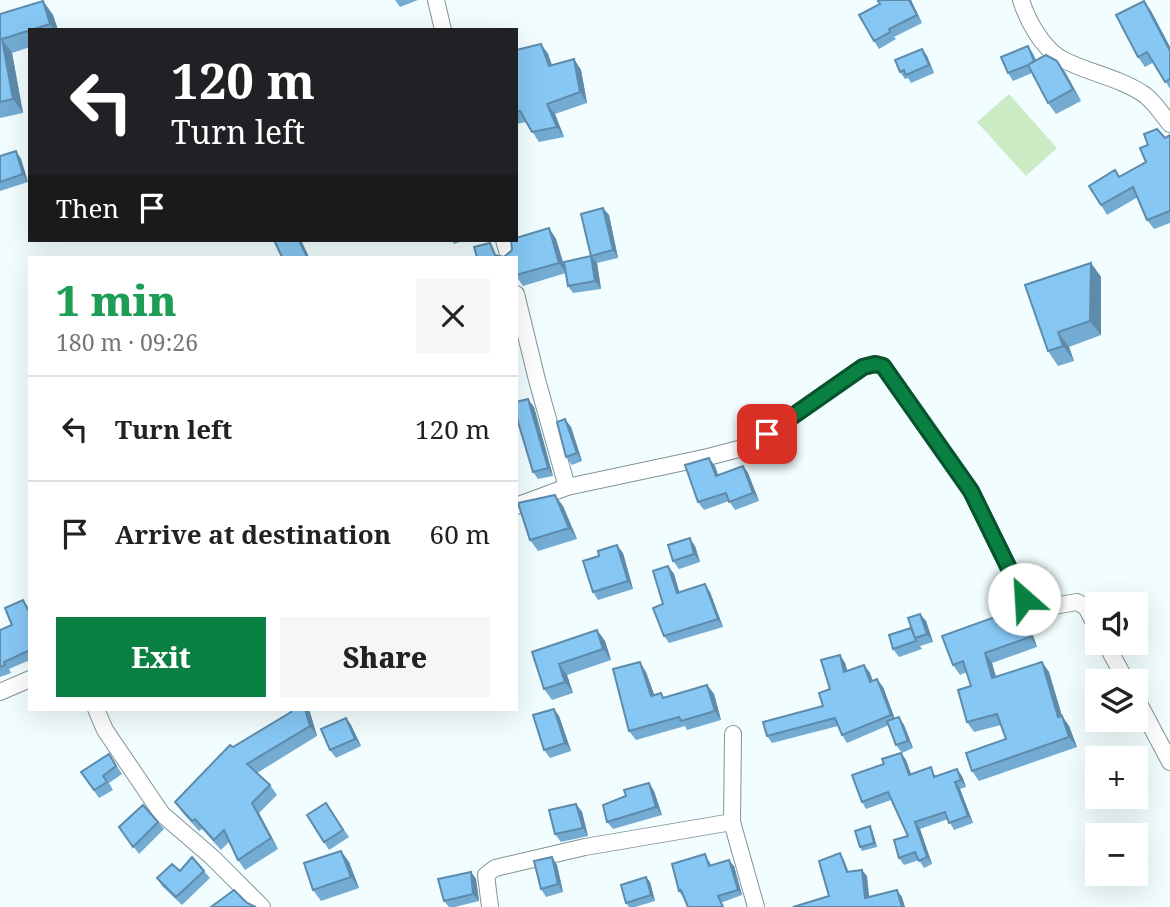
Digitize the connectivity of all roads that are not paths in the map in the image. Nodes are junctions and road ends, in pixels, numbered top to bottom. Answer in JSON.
{"nodes":[{"id":1,"x":436,"y":0,"type":"edge"},
{"id":2,"x":1021,"y":0,"type":"edge"},
{"id":3,"x":443,"y":28,"type":"edge"},
{"id":4,"x":1170,"y":124,"type":"edge"},
{"id":5,"x":518,"y":302,"type":"edge"},
{"id":6,"x":567,"y":486,"type":"junction"},
{"id":7,"x":518,"y":505,"type":"edge"},
{"id":8,"x":1085,"y":606,"type":"edge"},
{"id":9,"x":28,"y":680,"type":"edge"},
{"id":10,"x":0,"y":692,"type":"edge"},
{"id":11,"x":97,"y":711,"type":"edge"},
{"id":12,"x":1148,"y":721,"type":"edge"},
{"id":13,"x":733,"y":734,"type":"dead end"},
{"id":14,"x":1170,"y":762,"type":"edge"},
{"id":15,"x":732,"y":822,"type":"junction"},
{"id":16,"x":262,"y":907,"type":"edge"},
{"id":17,"x":490,"y":907,"type":"edge"},
{"id":18,"x":756,"y":907,"type":"edge"}],
"edges":[{"from":1,"to":3,"type":"street"},
{"from":2,"to":4,"type":"street"},
{"from":5,"to":6,"type":"street"},
{"from":6,"to":7,"type":"street"},
{"from":6,"to":8,"type":"street"},
{"from":9,"to":10,"type":"street"},
{"from":11,"to":16,"type":"street"},
{"from":12,"to":14,"type":"street"},
{"from":13,"to":15,"type":"street"},
{"from":15,"to":17,"type":"street"},
{"from":15,"to":18,"type":"street"}]}
